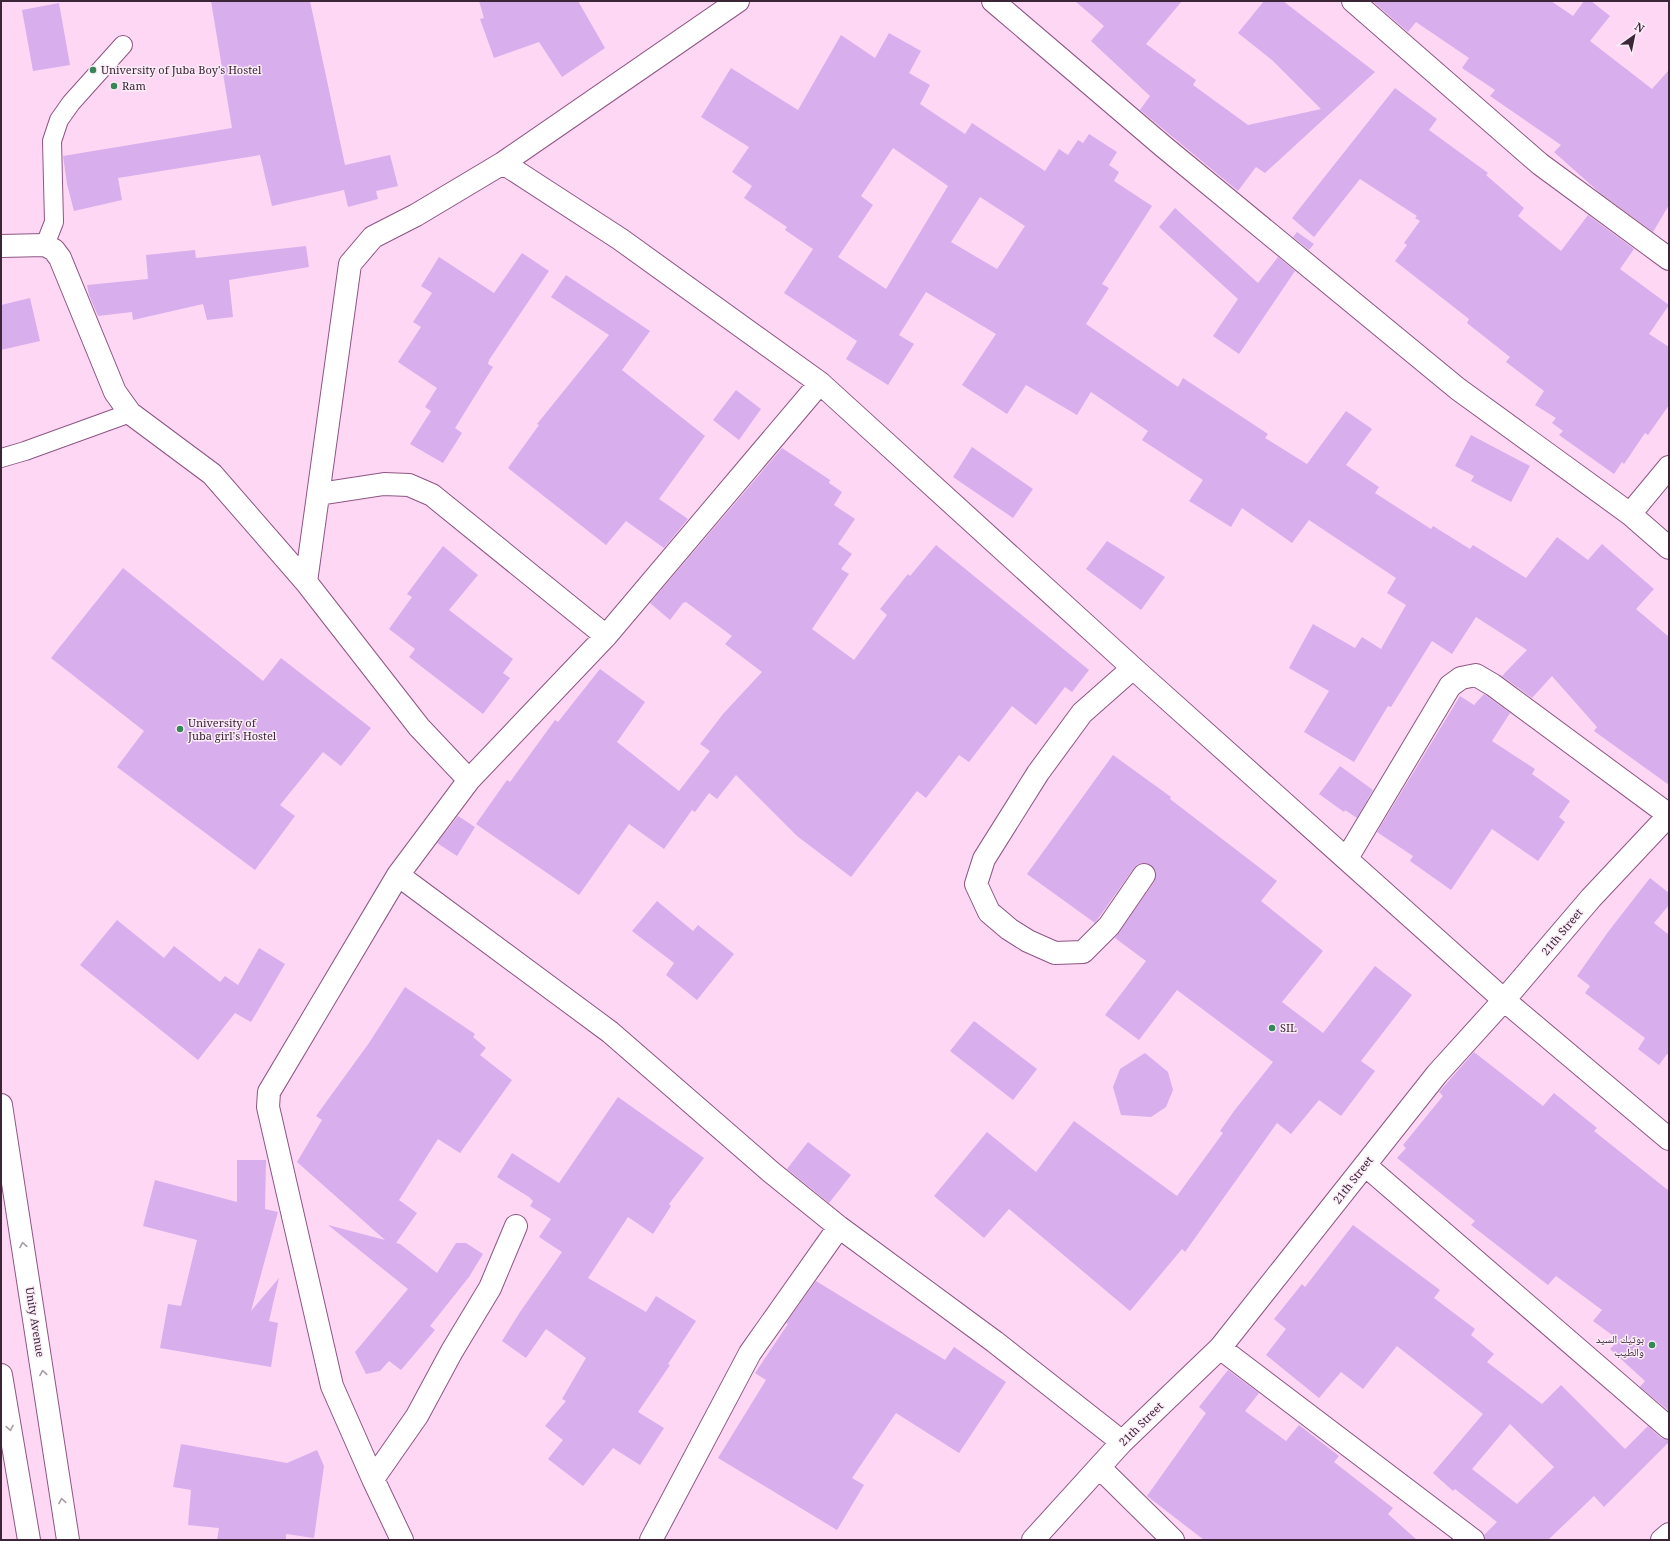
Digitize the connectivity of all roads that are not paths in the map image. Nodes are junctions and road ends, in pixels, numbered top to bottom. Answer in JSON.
{"nodes":[{"id":1,"x":738,"y":1,"type":"edge"},
{"id":2,"x":993,"y":1,"type":"edge"},
{"id":3,"x":1352,"y":1,"type":"edge"},
{"id":4,"x":123,"y":45,"type":"dead end"},
{"id":5,"x":503,"y":163,"type":"junction"},
{"id":6,"x":1,"y":246,"type":"edge"},
{"id":7,"x":45,"y":246,"type":"junction"},
{"id":8,"x":1669,"y":260,"type":"edge"},
{"id":9,"x":820,"y":383,"type":"junction"},
{"id":10,"x":130,"y":413,"type":"junction"},
{"id":11,"x":1,"y":458,"type":"edge"},
{"id":12,"x":1669,"y":467,"type":"edge"},
{"id":13,"x":319,"y":494,"type":"junction"},
{"id":14,"x":1630,"y":514,"type":"junction"},
{"id":15,"x":1669,"y":548,"type":"edge"},
{"id":16,"x":306,"y":582,"type":"junction"},
{"id":17,"x":606,"y":636,"type":"junction"},
{"id":18,"x":1133,"y":668,"type":"junction"},
{"id":19,"x":469,"y":780,"type":"junction"},
{"id":20,"x":1669,"y":815,"type":"edge"},
{"id":21,"x":1347,"y":858,"type":"junction"},
{"id":22,"x":398,"y":875,"type":"junction"},
{"id":23,"x":1144,"y":875,"type":"dead end"},
{"id":24,"x":1504,"y":1000,"type":"junction"},
{"id":25,"x":1,"y":1105,"type":"edge"},
{"id":26,"x":1669,"y":1139,"type":"edge"},
{"id":27,"x":1365,"y":1165,"type":"junction"},
{"id":28,"x":10,"y":1217,"type":"edge"},
{"id":29,"x":516,"y":1226,"type":"dead end"},
{"id":30,"x":839,"y":1227,"type":"junction"},
{"id":31,"x":1220,"y":1348,"type":"junction"},
{"id":32,"x":1,"y":1376,"type":"edge"},
{"id":33,"x":1669,"y":1428,"type":"edge"},
{"id":34,"x":1122,"y":1442,"type":"junction"},
{"id":35,"x":1100,"y":1468,"type":"junction"},
{"id":36,"x":373,"y":1479,"type":"junction"},
{"id":37,"x":1669,"y":1534,"type":"edge"},
{"id":38,"x":29,"y":1540,"type":"edge"},
{"id":39,"x":68,"y":1540,"type":"edge"},
{"id":40,"x":402,"y":1540,"type":"edge"},
{"id":41,"x":651,"y":1540,"type":"edge"},
{"id":42,"x":1033,"y":1540,"type":"edge"},
{"id":43,"x":1173,"y":1540,"type":"edge"},
{"id":44,"x":1473,"y":1540,"type":"edge"},
{"id":45,"x":1662,"y":1540,"type":"edge"}],
"edges":[{"from":1,"to":5,"type":"street"},
{"from":2,"to":14,"type":"street"},
{"from":3,"to":8,"type":"street"},
{"from":4,"to":7,"type":"lane"},
{"from":5,"to":9,"type":"street"},
{"from":5,"to":13,"type":"street"},
{"from":6,"to":7,"type":"street"},
{"from":7,"to":10,"type":"street"},
{"from":9,"to":17,"type":"street"},
{"from":9,"to":18,"type":"street"},
{"from":10,"to":11,"type":"lane"},
{"from":10,"to":16,"type":"street"},
{"from":12,"to":14,"type":"street"},
{"from":13,"to":16,"type":"street"},
{"from":13,"to":17,"type":"street"},
{"from":14,"to":15,"type":"street"},
{"from":16,"to":19,"type":"street"},
{"from":17,"to":19,"type":"street"},
{"from":18,"to":21,"type":"street"},
{"from":18,"to":23,"type":"street"},
{"from":19,"to":22,"type":"street"},
{"from":20,"to":21,"type":"street"},
{"from":20,"to":24,"type":"street","name":"21th Street"},
{"from":21,"to":24,"type":"street"},
{"from":22,"to":30,"type":"street"},
{"from":22,"to":36,"type":"street"},
{"from":24,"to":26,"type":"street"},
{"from":24,"to":27,"type":"street","name":"21th Street"},
{"from":25,"to":28,"type":"street","name":"Unity Avenue"},
{"from":27,"to":31,"type":"street","name":"21th Street"},
{"from":27,"to":33,"type":"street"},
{"from":39,"to":28,"type":"street","name":"Unity Avenue","one_way":true},
{"from":29,"to":36,"type":"street"},
{"from":30,"to":34,"type":"street"},
{"from":30,"to":41,"type":"street"},
{"from":31,"to":34,"type":"street","name":"21th Street"},
{"from":31,"to":44,"type":"street"},
{"from":32,"to":38,"type":"street","one_way":true},
{"from":34,"to":35,"type":"street","name":"21th Street"},
{"from":35,"to":42,"type":"street","name":"21th Street"},
{"from":35,"to":43,"type":"street"},
{"from":36,"to":40,"type":"street"},
{"from":37,"to":45,"type":"street"}]}
